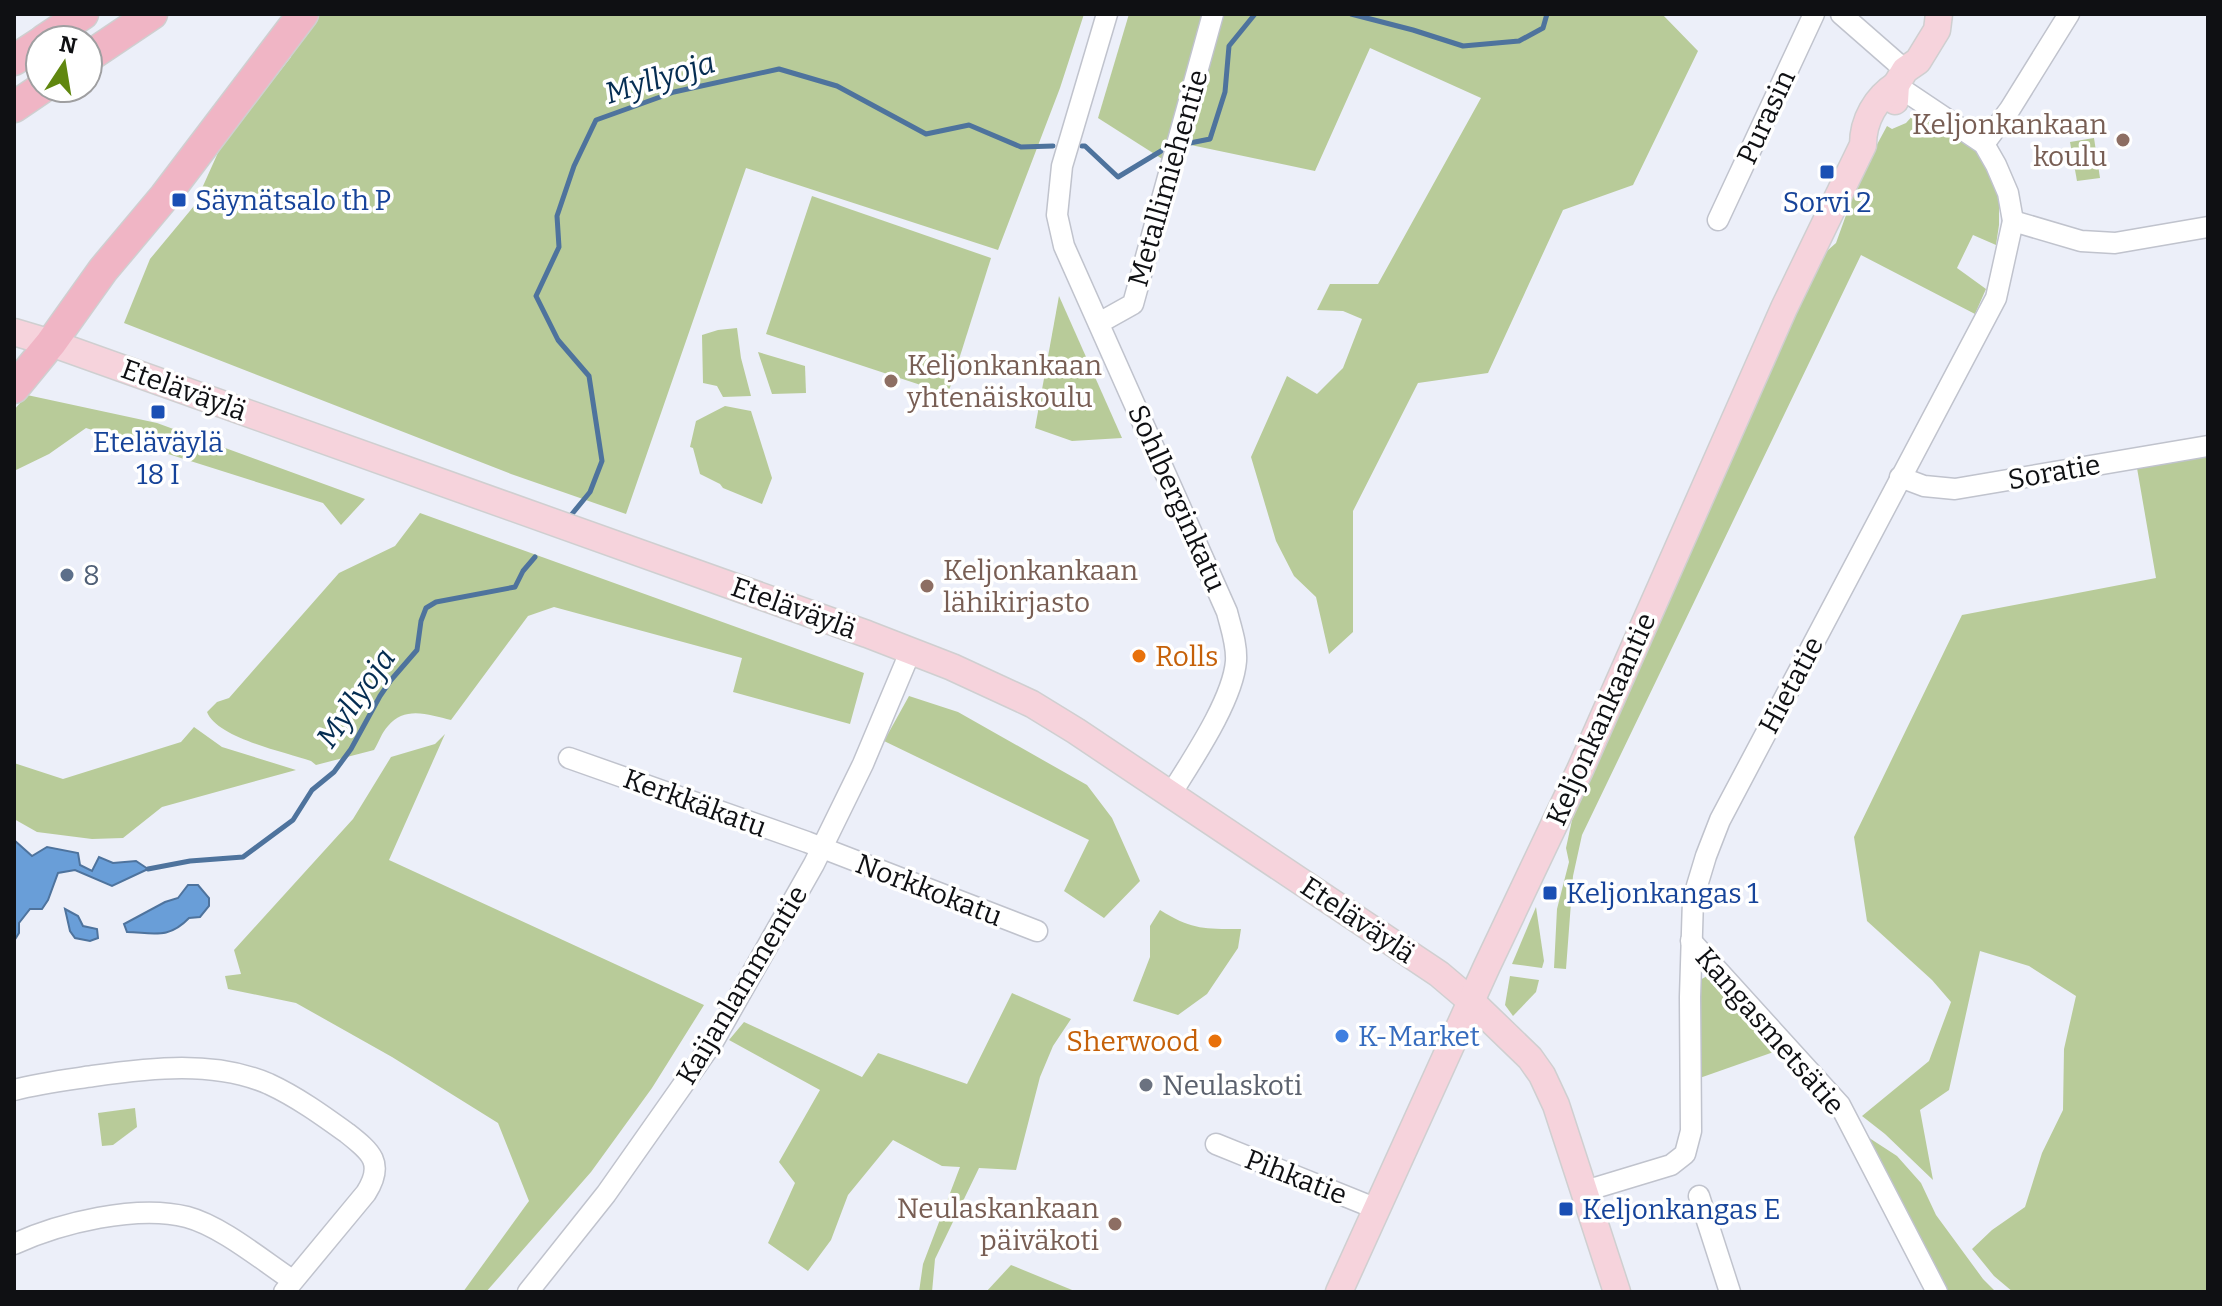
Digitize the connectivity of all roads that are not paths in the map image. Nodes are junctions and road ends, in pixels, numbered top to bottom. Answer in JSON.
{"nodes":[{"id":1,"x":152,"y":14,"type":"edge"},
{"id":2,"x":303,"y":14,"type":"edge"},
{"id":3,"x":1107,"y":14,"type":"edge"},
{"id":4,"x":1213,"y":14,"type":"edge"},
{"id":5,"x":1814,"y":14,"type":"edge"},
{"id":6,"x":1841,"y":14,"type":"edge"},
{"id":7,"x":1939,"y":14,"type":"edge"},
{"id":8,"x":2069,"y":14,"type":"edge"},
{"id":9,"x":104,"y":46,"type":"edge"},
{"id":10,"x":1900,"y":78,"type":"junction"},
{"id":11,"x":1984,"y":144,"type":"junction"},
{"id":12,"x":1718,"y":220,"type":"dead end"},
{"id":13,"x":2013,"y":221,"type":"junction"},
{"id":14,"x":2208,"y":227,"type":"edge"},
{"id":15,"x":1099,"y":323,"type":"junction"},
{"id":16,"x":14,"y":324,"type":"edge"},
{"id":17,"x":14,"y":332,"type":"edge"},
{"id":18,"x":51,"y":343,"type":"junction"},
{"id":19,"x":14,"y":388,"type":"edge"},
{"id":20,"x":2208,"y":446,"type":"edge"},
{"id":21,"x":1900,"y":477,"type":"junction"},
{"id":22,"x":911,"y":650,"type":"junction"},
{"id":23,"x":569,"y":758,"type":"dead end"},
{"id":24,"x":1171,"y":794,"type":"junction"},
{"id":25,"x":822,"y":848,"type":"junction"},
{"id":26,"x":1037,"y":931,"type":"dead end"},
{"id":27,"x":1691,"y":941,"type":"junction"},
{"id":28,"x":1472,"y":1002,"type":"junction"},
{"id":29,"x":14,"y":1090,"type":"edge"},
{"id":30,"x":1216,"y":1144,"type":"dead end"},
{"id":31,"x":1585,"y":1191,"type":"junction"},
{"id":32,"x":1699,"y":1196,"type":"dead end"},
{"id":33,"x":1377,"y":1209,"type":"junction"},
{"id":34,"x":14,"y":1244,"type":"edge"},
{"id":35,"x":288,"y":1286,"type":"edge"},
{"id":36,"x":528,"y":1292,"type":"edge"},
{"id":37,"x":1339,"y":1292,"type":"edge"},
{"id":38,"x":1617,"y":1292,"type":"edge"},
{"id":39,"x":1730,"y":1292,"type":"edge"},
{"id":40,"x":1937,"y":1292,"type":"edge"}],
"edges":[{"from":1,"to":9,"type":"highway"},
{"from":2,"to":18,"type":"highway"},
{"from":3,"to":15,"type":"street","name":"Sohlberginkatu"},
{"from":4,"to":15,"type":"street","name":"Metallimiehentie"},
{"from":5,"to":12,"type":"street","name":"Purasin"},
{"from":6,"to":10,"type":"street"},
{"from":7,"to":10,"type":"main road","name":"Keljonkankaantie"},
{"from":8,"to":11,"type":"street"},
{"from":10,"to":11,"type":"street"},
{"from":10,"to":28,"type":"main road","name":"Keljonkankaantie"},
{"from":11,"to":13,"type":"street","name":"Hietatie"},
{"from":13,"to":14,"type":"street"},
{"from":13,"to":21,"type":"street","name":"Hietatie"},
{"from":15,"to":24,"type":"street","name":"Sohlberginkatu"},
{"from":16,"to":18,"type":"main road","name":"Eteläväylä"},
{"from":17,"to":18,"type":"main road","name":"Eteläväylä"},
{"from":18,"to":19,"type":"highway"},
{"from":18,"to":22,"type":"main road","name":"Eteläväylä"},
{"from":20,"to":21,"type":"street","name":"Soratie"},
{"from":21,"to":27,"type":"street","name":"Hietatie"},
{"from":22,"to":24,"type":"main road","name":"Eteläväylä"},
{"from":22,"to":25,"type":"street","name":"Kaijanlammentie"},
{"from":23,"to":25,"type":"street","name":"Kerkkäkatu"},
{"from":24,"to":28,"type":"main road","name":"Eteläväylä"},
{"from":25,"to":26,"type":"street","name":"Norkkokatu"},
{"from":25,"to":36,"type":"street","name":"Kaijanlammentie"},
{"from":27,"to":31,"type":"street","name":"Hietatie"},
{"from":27,"to":40,"type":"street","name":"Kangasmetsätie"},
{"from":28,"to":31,"type":"main road","name":"Eteläväylä"},
{"from":28,"to":33,"type":"main road","name":"Keljonkankaantie"},
{"from":29,"to":35,"type":"street"},
{"from":30,"to":33,"type":"street","name":"Pihkatie"},
{"from":31,"to":38,"type":"main road","name":"Eteläväylä"},
{"from":32,"to":39,"type":"street"},
{"from":33,"to":37,"type":"main road","name":"Keljonkankaantie"},
{"from":34,"to":35,"type":"street"}]}
